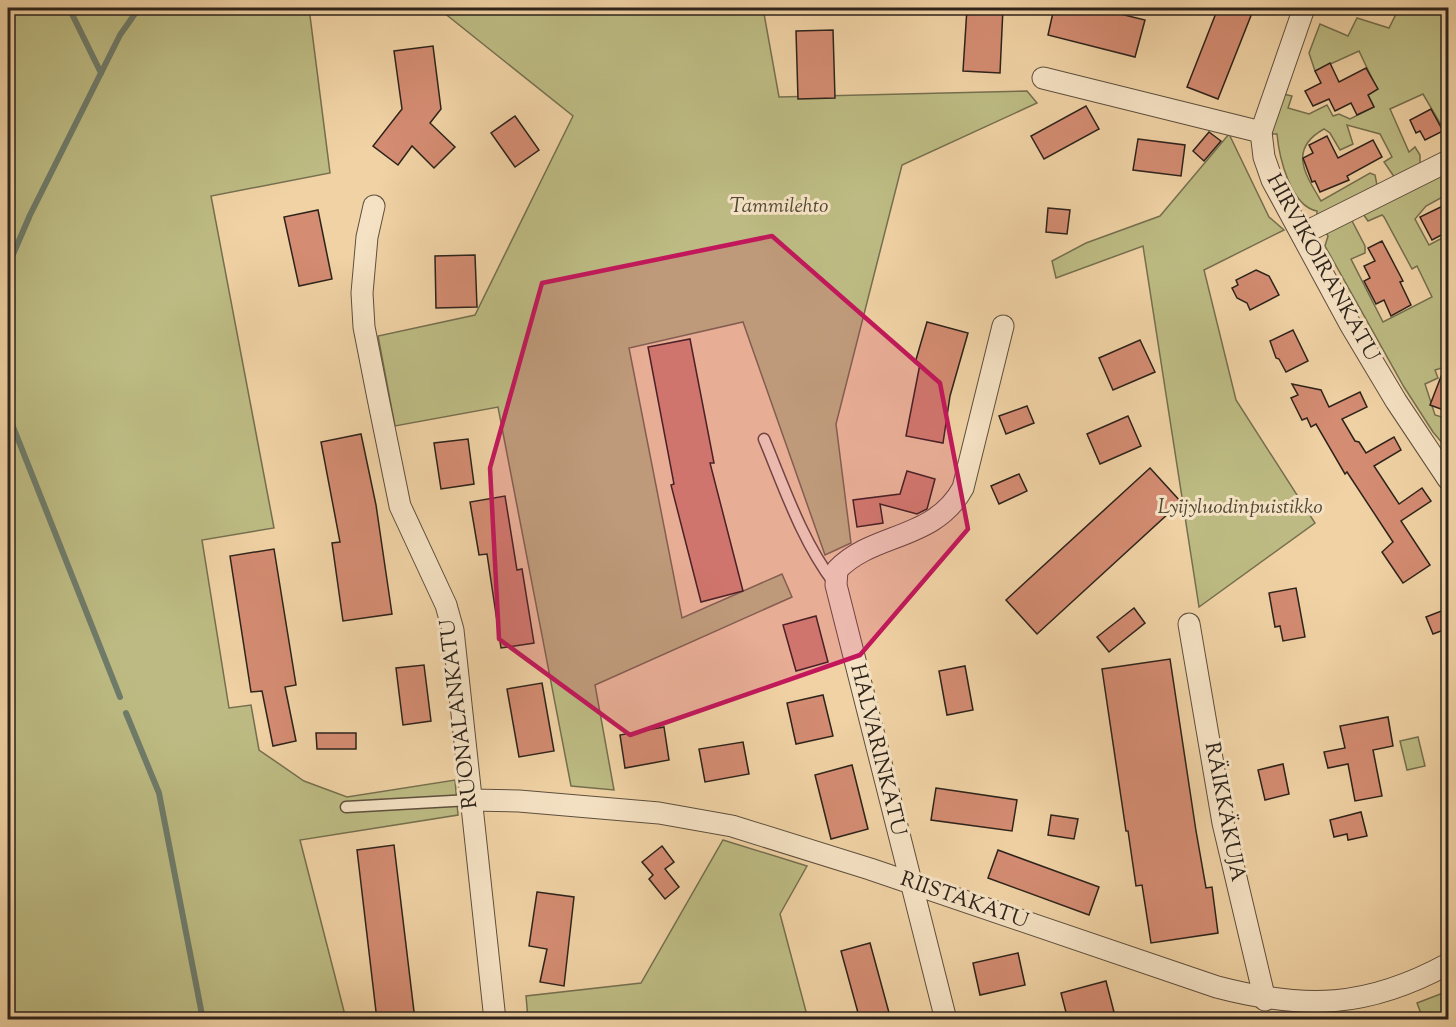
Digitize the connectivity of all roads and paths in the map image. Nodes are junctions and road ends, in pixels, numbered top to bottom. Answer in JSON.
{"nodes":[{"id":1,"x":1304,"y":8,"type":"edge"},
{"id":2,"x":1043,"y":78,"type":"dead end"},
{"id":3,"x":1261,"y":132,"type":"junction"},
{"id":4,"x":1449,"y":161,"type":"edge"},
{"id":5,"x":374,"y":206,"type":"dead end"},
{"id":6,"x":1302,"y":234,"type":"junction"},
{"id":7,"x":1003,"y":327,"type":"dead end"},
{"id":8,"x":764,"y":439,"type":"dead end"},
{"id":9,"x":1447,"y":475,"type":"edge"},
{"id":10,"x":836,"y":585,"type":"junction"},
{"id":11,"x":1189,"y":624,"type":"dead end"},
{"id":12,"x":470,"y":800,"type":"junction"},
{"id":13,"x":346,"y":807,"type":"dead end"},
{"id":14,"x":910,"y":883,"type":"junction"},
{"id":15,"x":1449,"y":964,"type":"edge"},
{"id":16,"x":1265,"y":1000,"type":"junction"},
{"id":17,"x":495,"y":1020,"type":"edge"},
{"id":18,"x":946,"y":1020,"type":"edge"}],
"edges":[{"from":1,"to":3,"type":"street","name":"HIRVIKOIRANKATU"},
{"from":2,"to":3,"type":"street"},
{"from":3,"to":6,"type":"street","name":"HIRVIKOIRANKATU"},
{"from":4,"to":6,"type":"street"},
{"from":5,"to":12,"type":"street","name":"RUONALANKATU"},
{"from":6,"to":9,"type":"street","name":"HIRVIKOIRANKATU"},
{"from":7,"to":10,"type":"street"},
{"from":8,"to":10,"type":"lane"},
{"from":10,"to":14,"type":"street","name":"HALVARINKATU"},
{"from":11,"to":16,"type":"street","name":"RÄIKKÄKUJA"},
{"from":12,"to":13,"type":"lane"},
{"from":12,"to":14,"type":"street","name":"RIISTAKATU"},
{"from":12,"to":17,"type":"street","name":"RUONALANKATU"},
{"from":14,"to":16,"type":"street","name":"RIISTAKATU"},
{"from":14,"to":18,"type":"street","name":"HALVARINKATU"},
{"from":15,"to":16,"type":"street","name":"RIISTAKATU"}]}
